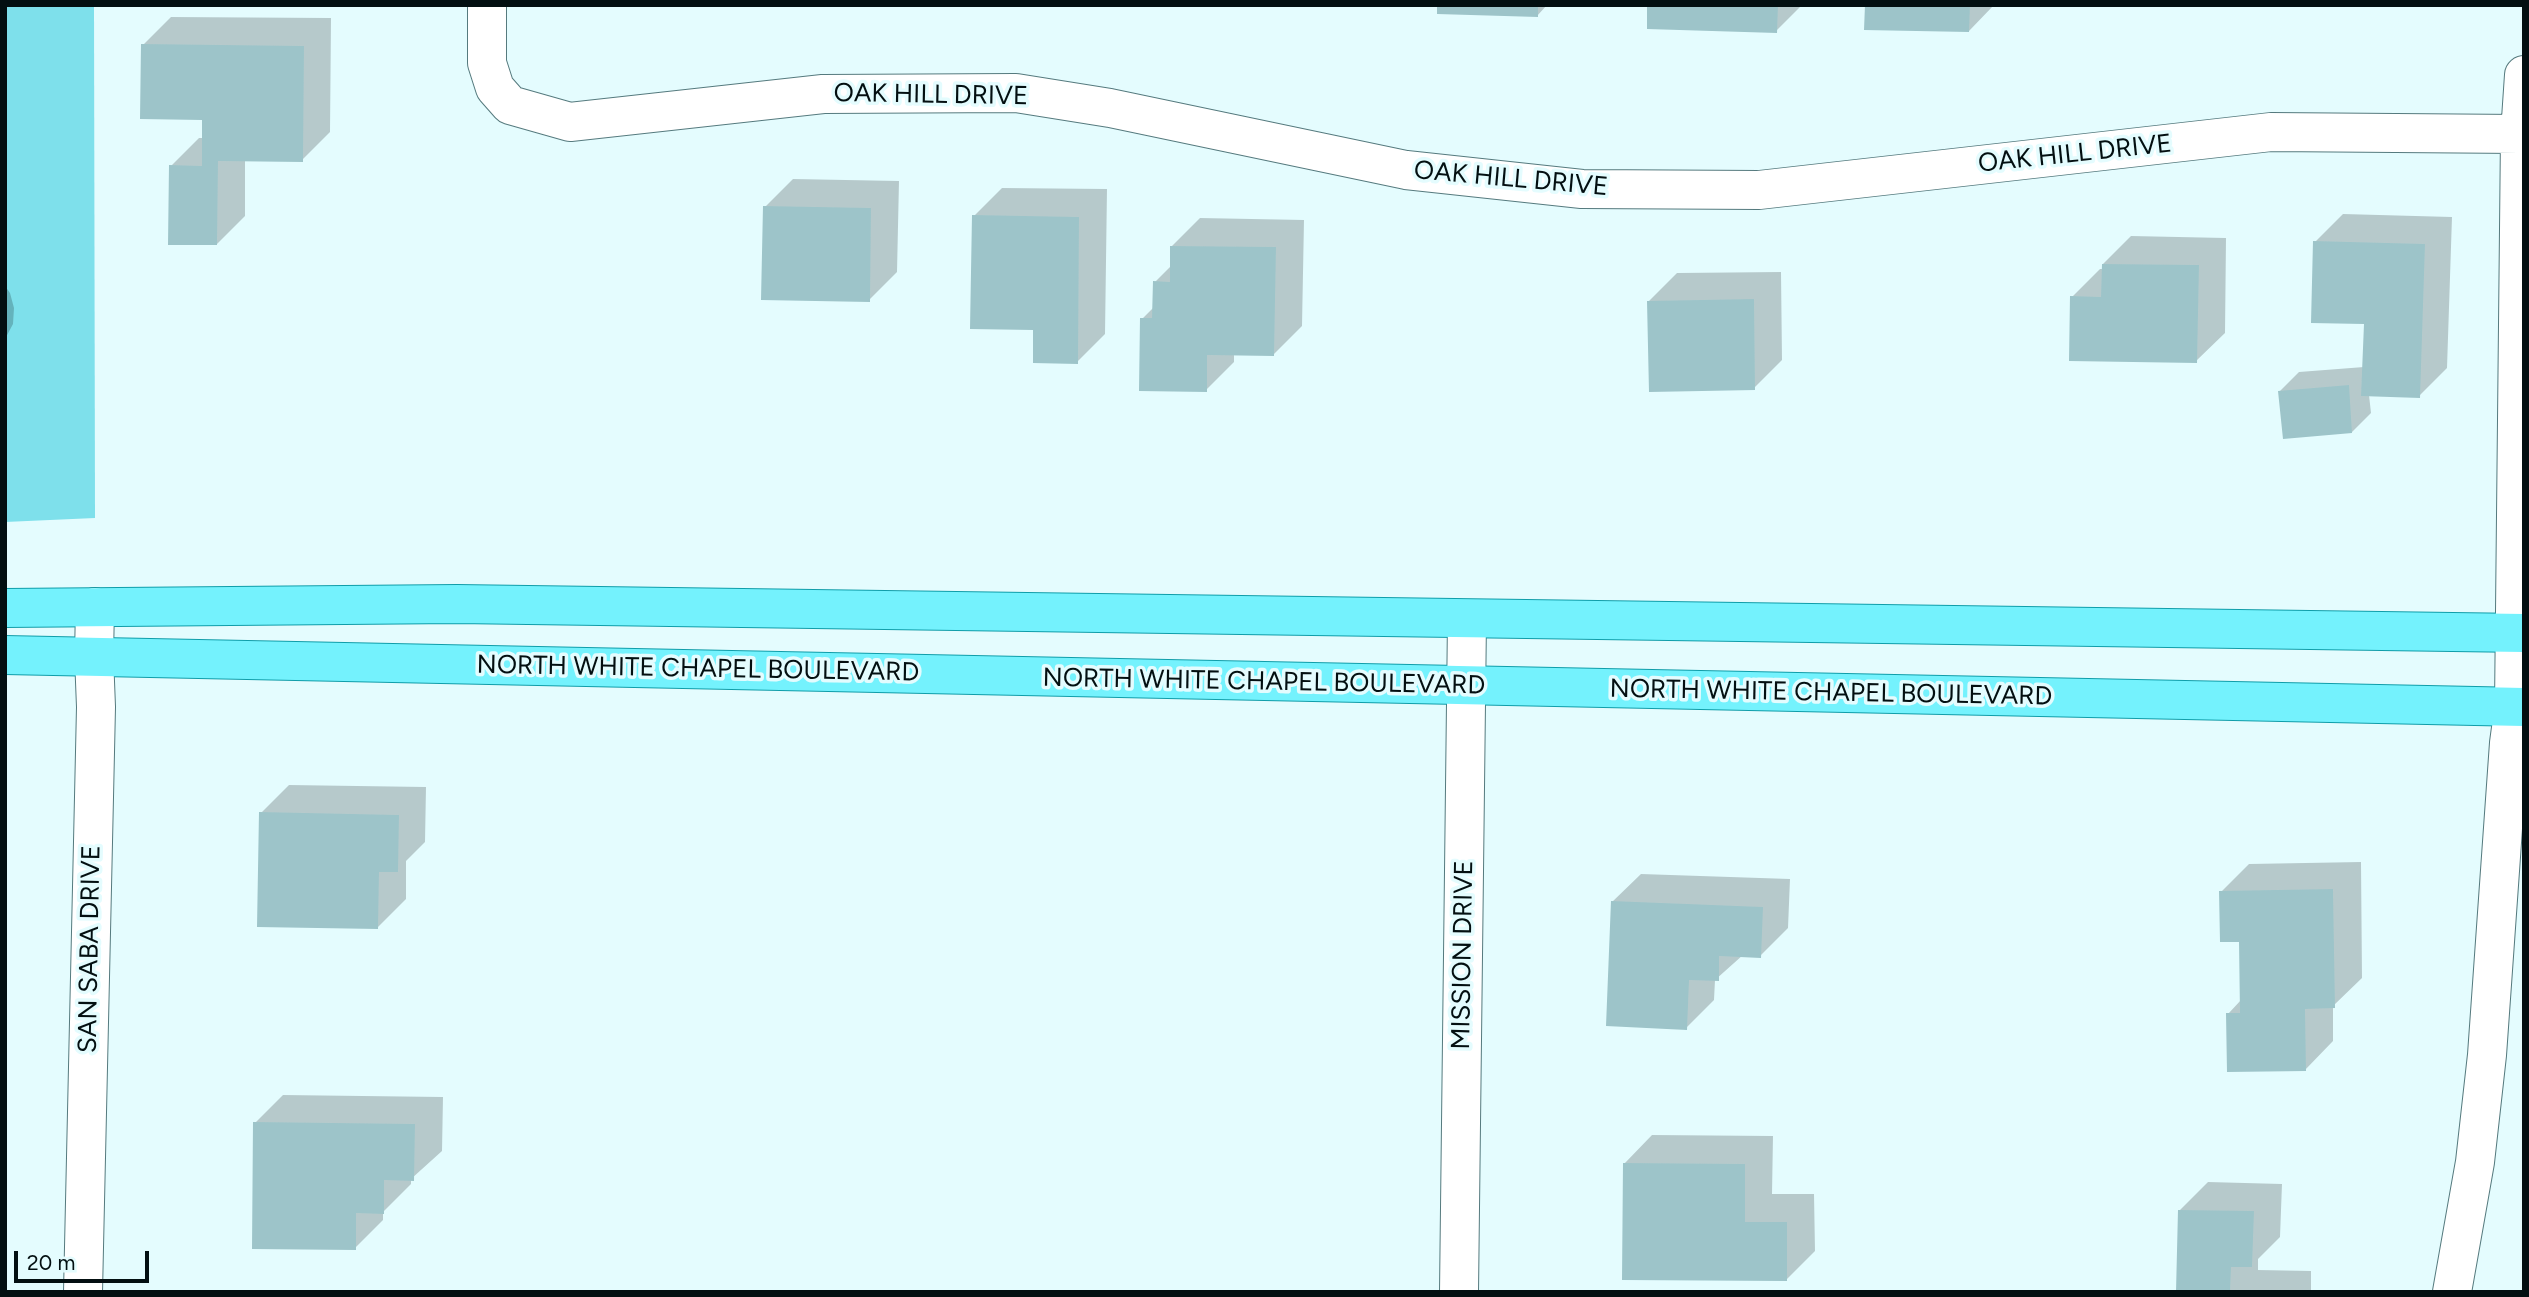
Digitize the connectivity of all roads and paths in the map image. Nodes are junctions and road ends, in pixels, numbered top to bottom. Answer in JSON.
{"nodes":[{"id":1,"x":487,"y":5,"type":"edge"},
{"id":2,"x":2524,"y":75,"type":"edge"},
{"id":3,"x":2520,"y":134,"type":"junction"},
{"id":4,"x":95,"y":607,"type":"junction"},
{"id":5,"x":5,"y":608,"type":"edge"},
{"id":6,"x":1467,"y":619,"type":"junction"},
{"id":7,"x":2519,"y":633,"type":"edge"},
{"id":8,"x":5,"y":655,"type":"edge"},
{"id":9,"x":93,"y":656,"type":"junction"},
{"id":10,"x":1466,"y":686,"type":"junction"},
{"id":11,"x":2519,"y":706,"type":"edge"},
{"id":12,"x":83,"y":1292,"type":"edge"},
{"id":13,"x":1459,"y":1292,"type":"edge"},
{"id":14,"x":2452,"y":1292,"type":"edge"}],
"edges":[{"from":1,"to":3,"type":"street","name":"OAK HILL DRIVE"},
{"from":2,"to":3,"type":"street"},
{"from":3,"to":7,"type":"street"},
{"from":4,"to":5,"type":"main road"},
{"from":4,"to":6,"type":"main road"},
{"from":4,"to":9,"type":"street","name":"SAN SABA DRIVE"},
{"from":6,"to":7,"type":"main road"},
{"from":6,"to":10,"type":"street","name":"MISSION DRIVE"},
{"from":7,"to":11,"type":"street"},
{"from":8,"to":9,"type":"main road","name":"NORTH WHITE CHAPEL BOULEVARD"},
{"from":9,"to":10,"type":"main road","name":"NORTH WHITE CHAPEL BOULEVARD"},
{"from":9,"to":12,"type":"street","name":"SAN SABA DRIVE"},
{"from":10,"to":11,"type":"main road","name":"NORTH WHITE CHAPEL BOULEVARD"},
{"from":10,"to":13,"type":"street","name":"MISSION DRIVE"},
{"from":11,"to":14,"type":"street"}]}
